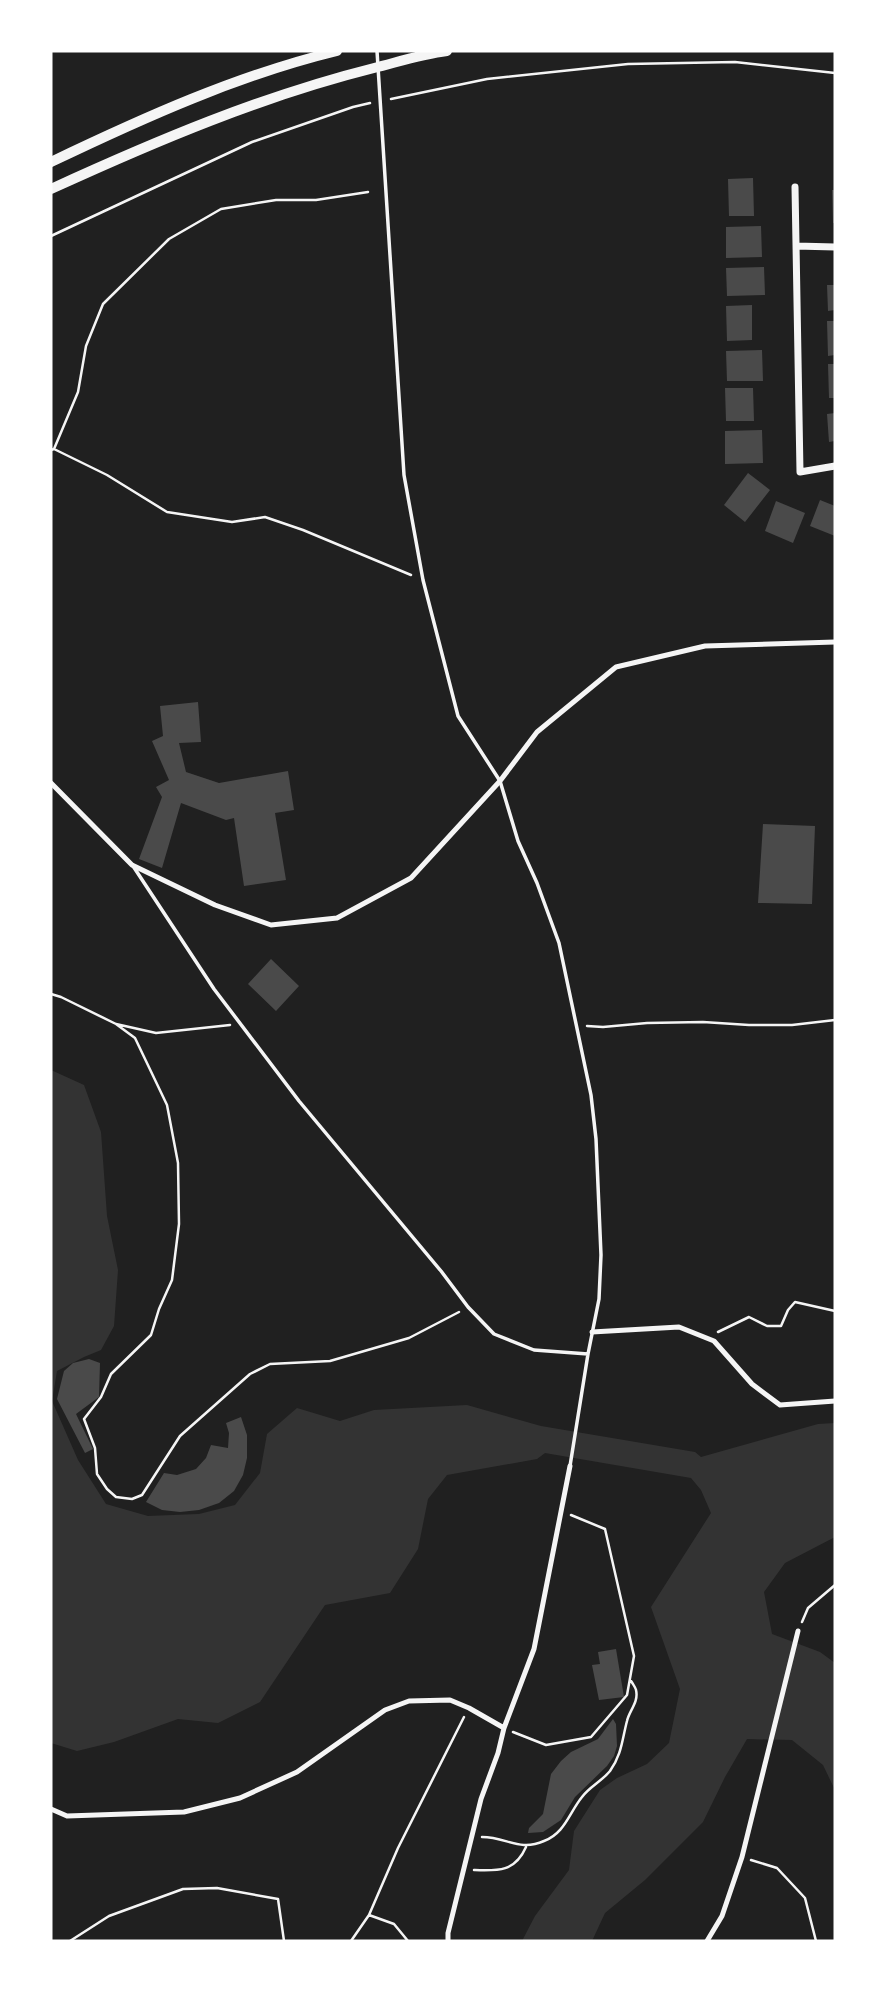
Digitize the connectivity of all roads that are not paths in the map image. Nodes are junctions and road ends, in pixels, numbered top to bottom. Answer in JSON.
{"nodes":[{"id":1,"x":337,"y":51,"type":"edge"},
{"id":2,"x":377,"y":51,"type":"edge"},
{"id":3,"x":447,"y":51,"type":"edge"},
{"id":4,"x":51,"y":162,"type":"edge"},
{"id":5,"x":795,"y":187,"type":"dead end"},
{"id":6,"x":51,"y":189,"type":"edge"},
{"id":7,"x":796,"y":246,"type":"junction"},
{"id":8,"x":835,"y":247,"type":"edge"},
{"id":9,"x":835,"y":466,"type":"edge"},
{"id":10,"x":835,"y":642,"type":"edge"},
{"id":11,"x":500,"y":781,"type":"junction"},
{"id":12,"x":51,"y":783,"type":"edge"},
{"id":13,"x":132,"y":865,"type":"junction"},
{"id":14,"x":592,"y":1332,"type":"junction"},
{"id":15,"x":588,"y":1354,"type":"junction"},
{"id":16,"x":835,"y":1401,"type":"edge"},
{"id":17,"x":570,"y":1466,"type":"joint"},
{"id":18,"x":798,"y":1631,"type":"road end"},
{"id":19,"x":504,"y":1728,"type":"junction"},
{"id":20,"x":51,"y":1809,"type":"edge"},
{"id":21,"x":448,"y":1941,"type":"edge"},
{"id":22,"x":706,"y":1941,"type":"edge"}],
"edges":[{"from":1,"to":4,"type":"main road"},
{"from":2,"to":11,"type":"lane"},
{"from":3,"to":6,"type":"main road"},
{"from":5,"to":7,"type":"street"},
{"from":7,"to":8,"type":"street"},
{"from":7,"to":9,"type":"street"},
{"from":10,"to":11,"type":"street"},
{"from":11,"to":13,"type":"street"},
{"from":11,"to":14,"type":"lane"},
{"from":12,"to":13,"type":"street"},
{"from":13,"to":15,"type":"lane"},
{"from":14,"to":15,"type":"lane"},
{"from":14,"to":16,"type":"street"},
{"from":15,"to":17,"type":"lane"},
{"from":17,"to":19,"type":"street"},
{"from":18,"to":22,"type":"street"},
{"from":19,"to":20,"type":"street"},
{"from":19,"to":21,"type":"street"}]}
